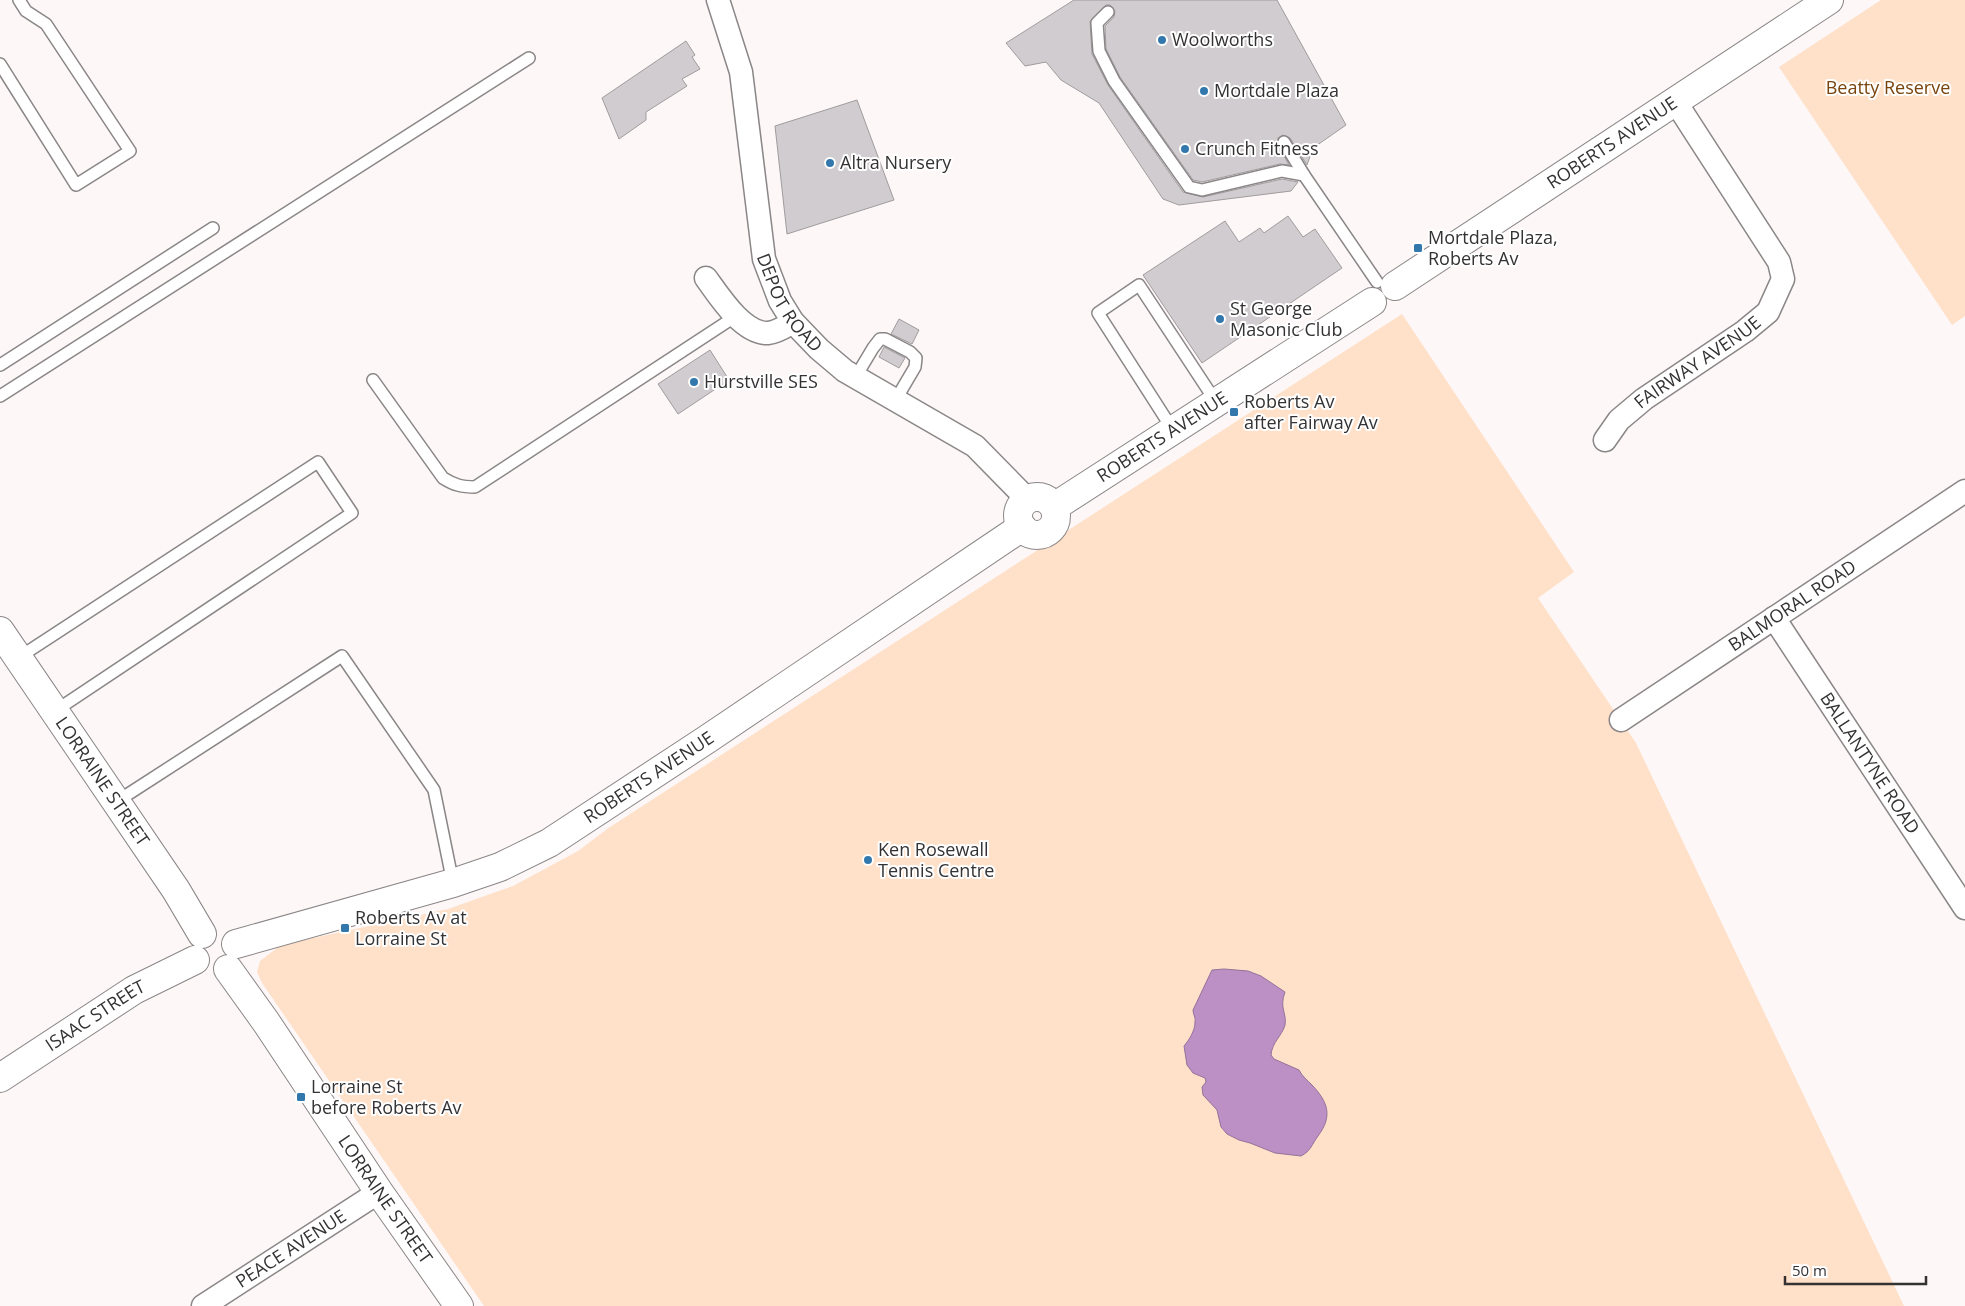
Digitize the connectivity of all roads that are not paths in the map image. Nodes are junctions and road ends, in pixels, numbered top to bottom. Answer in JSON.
{"nodes":[{"id":1,"x":19,"y":0,"type":"edge"},
{"id":2,"x":718,"y":0,"type":"edge"},
{"id":3,"x":1829,"y":0,"type":"edge"},
{"id":4,"x":1108,"y":12,"type":"dead end"},
{"id":5,"x":529,"y":58,"type":"dead end"},
{"id":6,"x":0,"y":64,"type":"edge"},
{"id":7,"x":1675,"y":101,"type":"junction"},
{"id":8,"x":1284,"y":142,"type":"dead end"},
{"id":9,"x":1304,"y":175,"type":"junction"},
{"id":10,"x":213,"y":228,"type":"dead end"},
{"id":11,"x":706,"y":278,"type":"dead end"},
{"id":12,"x":1381,"y":290,"type":"junction"},
{"id":13,"x":736,"y":316,"type":"junction"},
{"id":14,"x":794,"y":322,"type":"junction"},
{"id":15,"x":0,"y":365,"type":"edge"},
{"id":16,"x":855,"y":378,"type":"junction"},
{"id":17,"x":373,"y":380,"type":"dead end"},
{"id":18,"x":0,"y":396,"type":"edge"},
{"id":19,"x":895,"y":401,"type":"junction"},
{"id":20,"x":1216,"y":402,"type":"junction"},
{"id":21,"x":1173,"y":430,"type":"junction"},
{"id":22,"x":1605,"y":440,"type":"dead end"},
{"id":23,"x":1965,"y":491,"type":"edge"},
{"id":24,"x":1028,"y":500,"type":"junction"},
{"id":25,"x":1054,"y":507,"type":"junction"},
{"id":26,"x":1022,"y":528,"type":"junction"},
{"id":27,"x":1774,"y":618,"type":"junction"},
{"id":28,"x":0,"y":631,"type":"edge"},
{"id":29,"x":18,"y":658,"type":"junction"},
{"id":30,"x":55,"y":711,"type":"junction"},
{"id":31,"x":1621,"y":720,"type":"dead end"},
{"id":32,"x":116,"y":802,"type":"junction"},
{"id":33,"x":453,"y":883,"type":"junction"},
{"id":34,"x":1965,"y":908,"type":"edge"},
{"id":35,"x":202,"y":934,"type":"junction"},
{"id":36,"x":232,"y":957,"type":"junction"},
{"id":37,"x":195,"y":960,"type":"junction"},
{"id":38,"x":0,"y":1078,"type":"edge"},
{"id":39,"x":379,"y":1192,"type":"junction"},
{"id":40,"x":203,"y":1306,"type":"edge"},
{"id":41,"x":459,"y":1306,"type":"edge"}],
"edges":[{"from":1,"to":6,"type":"lane"},
{"from":2,"to":14,"type":"street","name":"DEPOT ROAD"},
{"from":3,"to":7,"type":"street","name":"ROBERTS AVENUE"},
{"from":4,"to":9,"type":"lane"},
{"from":5,"to":18,"type":"lane"},
{"from":7,"to":12,"type":"street","name":"ROBERTS AVENUE"},
{"from":7,"to":22,"type":"street","name":"FAIRWAY AVENUE"},
{"from":8,"to":9,"type":"lane"},
{"from":9,"to":12,"type":"lane"},
{"from":10,"to":15,"type":"lane"},
{"from":11,"to":13,"type":"street"},
{"from":12,"to":20,"type":"street","name":"ROBERTS AVENUE"},
{"from":13,"to":14,"type":"street"},
{"from":13,"to":17,"type":"lane"},
{"from":14,"to":16,"type":"street","name":"DEPOT ROAD"},
{"from":16,"to":19,"type":"street","name":"DEPOT ROAD"},
{"from":16,"to":19,"type":"lane"},
{"from":19,"to":24,"type":"street","name":"DEPOT ROAD"},
{"from":20,"to":21,"type":"street","name":"ROBERTS AVENUE"},
{"from":20,"to":21,"type":"lane"},
{"from":21,"to":25,"type":"street","name":"ROBERTS AVENUE"},
{"from":23,"to":27,"type":"street","name":"BALMORAL ROAD"},
{"from":24,"to":25,"type":"street"},
{"from":24,"to":26,"type":"street"},
{"from":25,"to":26,"type":"street"},
{"from":26,"to":33,"type":"street","name":"ROBERTS AVENUE"},
{"from":27,"to":31,"type":"street","name":"BALMORAL ROAD"},
{"from":27,"to":34,"type":"street","name":"BALLANTYNE ROAD"},
{"from":28,"to":29,"type":"street","name":"LORRAINE STREET"},
{"from":29,"to":30,"type":"street","name":"LORRAINE STREET"},
{"from":29,"to":30,"type":"lane"},
{"from":30,"to":32,"type":"street","name":"LORRAINE STREET"},
{"from":32,"to":33,"type":"lane"},
{"from":32,"to":35,"type":"street","name":"LORRAINE STREET"},
{"from":33,"to":36,"type":"street","name":"ROBERTS AVENUE"},
{"from":35,"to":36,"type":"street"},
{"from":35,"to":37,"type":"street"},
{"from":36,"to":37,"type":"street"},
{"from":36,"to":39,"type":"street","name":"LORRAINE STREET"},
{"from":37,"to":38,"type":"street","name":"ISAAC STREET"},
{"from":39,"to":40,"type":"street","name":"PEACE AVENUE"},
{"from":39,"to":41,"type":"street","name":"LORRAINE STREET"}]}
